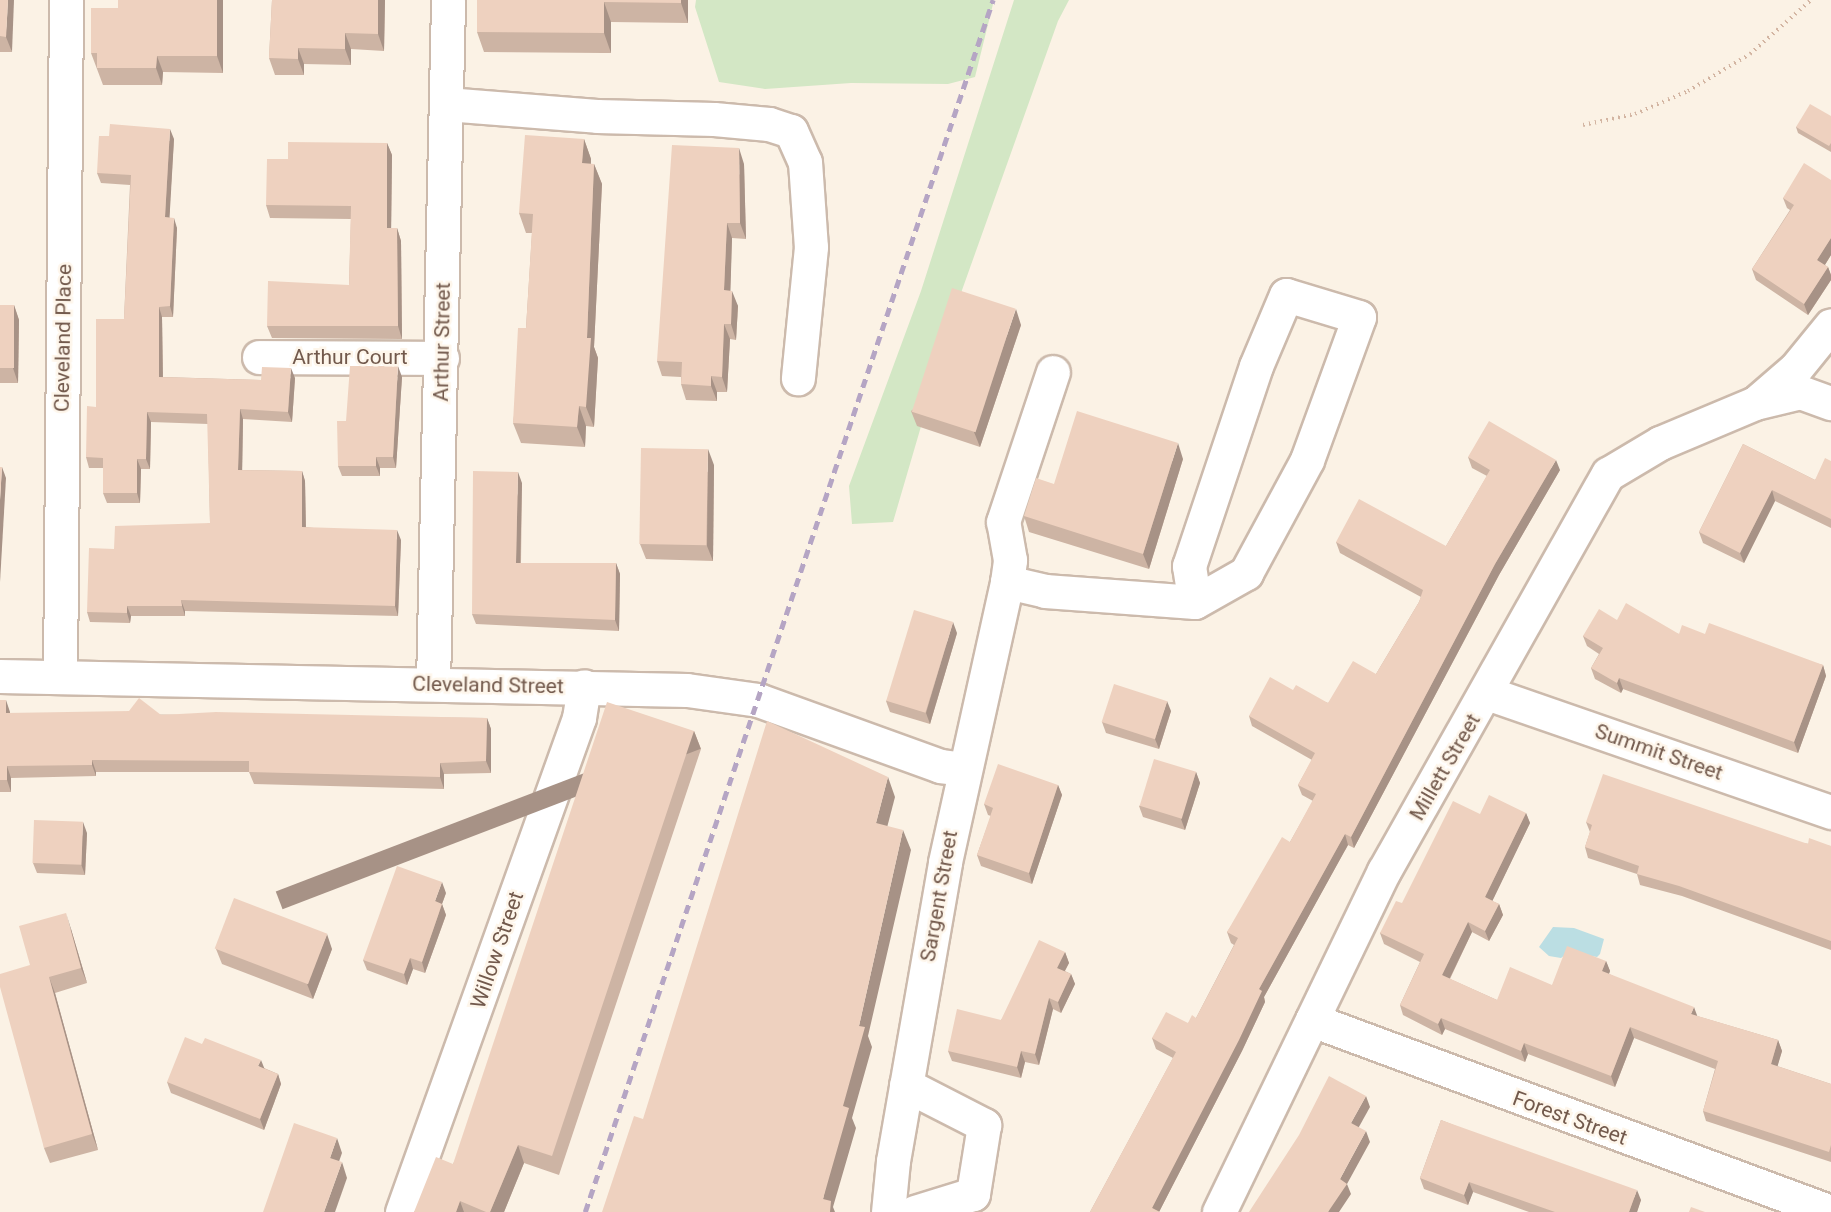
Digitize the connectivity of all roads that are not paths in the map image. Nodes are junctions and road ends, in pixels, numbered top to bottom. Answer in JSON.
{"nodes":[{"id":1,"x":66,"y":0,"type":"edge"},
{"id":2,"x":448,"y":0,"type":"edge"},
{"id":3,"x":446,"y":104,"type":"junction"},
{"id":4,"x":1831,"y":325,"type":"edge"},
{"id":5,"x":259,"y":357,"type":"dead end"},
{"id":6,"x":442,"y":358,"type":"junction"},
{"id":7,"x":1053,"y":372,"type":"dead end"},
{"id":8,"x":798,"y":378,"type":"dead end"},
{"id":9,"x":1755,"y":403,"type":"junction"},
{"id":10,"x":1831,"y":403,"type":"edge"},
{"id":11,"x":1007,"y":582,"type":"junction"},
{"id":12,"x":1195,"y":602,"type":"junction"},
{"id":13,"x":0,"y":676,"type":"edge"},
{"id":14,"x":60,"y":677,"type":"junction"},
{"id":15,"x":434,"y":684,"type":"junction"},
{"id":16,"x":584,"y":686,"type":"junction"},
{"id":17,"x":1487,"y":693,"type":"junction"},
{"id":18,"x":963,"y":769,"type":"junction"},
{"id":19,"x":1831,"y":812,"type":"edge"},
{"id":20,"x":1312,"y":1020,"type":"junction"},
{"id":21,"x":906,"y":1085,"type":"junction"},
{"id":22,"x":402,"y":1212,"type":"edge"},
{"id":23,"x":888,"y":1212,"type":"edge"},
{"id":24,"x":915,"y":1212,"type":"edge"},
{"id":25,"x":1219,"y":1212,"type":"edge"},
{"id":26,"x":1831,"y":1212,"type":"edge"}],
"edges":[{"from":1,"to":14,"type":"street","name":"Cleveland Place"},
{"from":2,"to":3,"type":"street","name":"Arthur Street"},
{"from":3,"to":6,"type":"street","name":"Arthur Street"},
{"from":3,"to":8,"type":"street"},
{"from":4,"to":9,"type":"street"},
{"from":5,"to":6,"type":"street","name":"Arthur Court"},
{"from":6,"to":15,"type":"street","name":"Arthur Street"},
{"from":7,"to":11,"type":"street","name":"Sargent Street"},
{"from":9,"to":10,"type":"street"},
{"from":9,"to":17,"type":"street","name":"Millett Street"},
{"from":11,"to":12,"type":"street"},
{"from":11,"to":18,"type":"street","name":"Sargent Street"},
{"from":12,"to":12,"type":"street"},
{"from":13,"to":14,"type":"street","name":"Cleveland Street"},
{"from":14,"to":15,"type":"street","name":"Cleveland Street"},
{"from":15,"to":16,"type":"street","name":"Cleveland Street"},
{"from":16,"to":18,"type":"street","name":"Cleveland Street"},
{"from":16,"to":22,"type":"street","name":"Willow Street"},
{"from":17,"to":19,"type":"street","name":"Summit Street"},
{"from":17,"to":20,"type":"street","name":"Millett Street"},
{"from":18,"to":21,"type":"street","name":"Sargent Street"},
{"from":20,"to":25,"type":"street","name":"Millett Street"},
{"from":20,"to":26,"type":"street","name":"Forest Street"},
{"from":21,"to":23,"type":"street","name":"Sargent Street"},
{"from":21,"to":24,"type":"street"}]}
